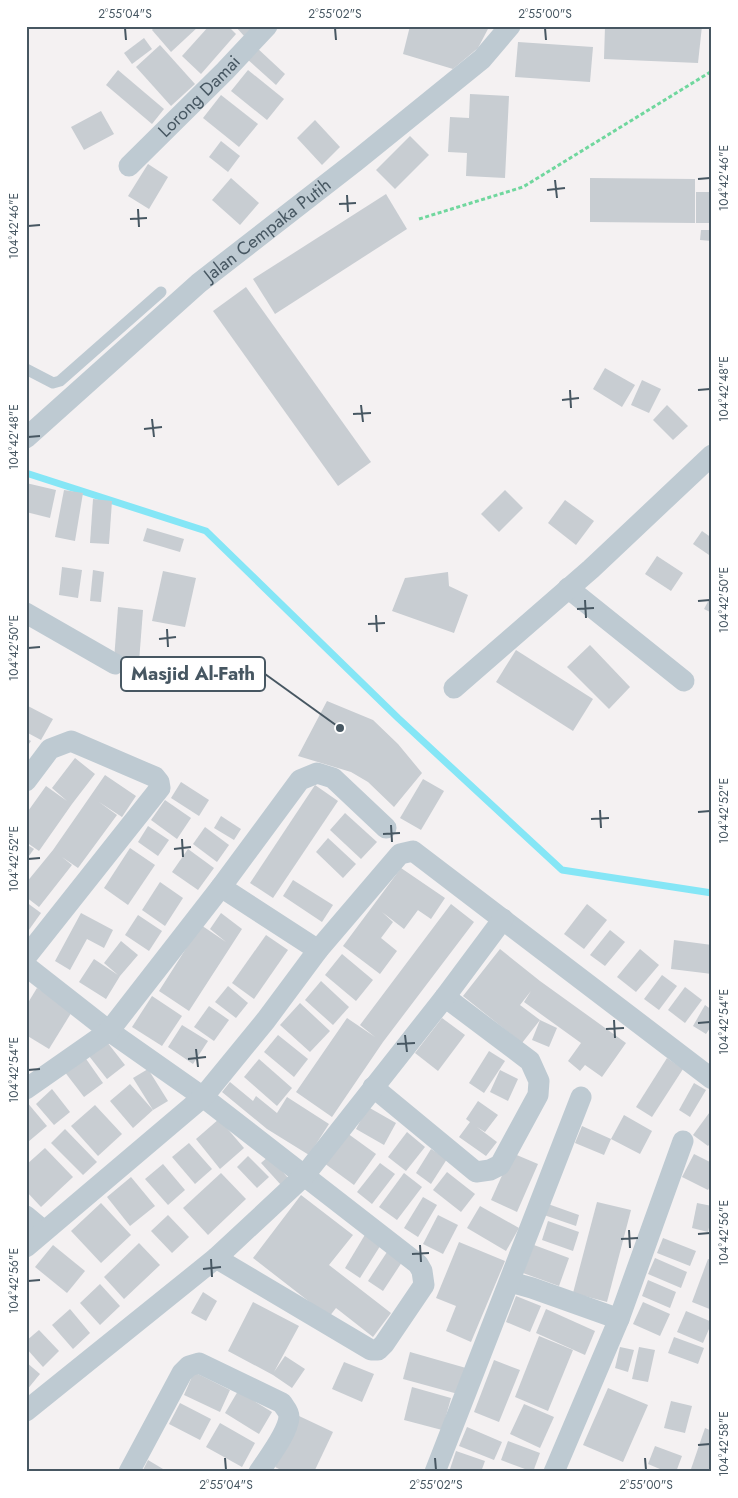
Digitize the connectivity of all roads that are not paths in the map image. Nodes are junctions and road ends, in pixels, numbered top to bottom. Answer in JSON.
{"nodes":[{"id":1,"x":267,"y":26,"type":"edge"},
{"id":2,"x":510,"y":26,"type":"edge"},
{"id":3,"x":129,"y":166,"type":"dead end"},
{"id":4,"x":161,"y":292,"type":"dead end"},
{"id":5,"x":26,"y":369,"type":"edge"},
{"id":6,"x":26,"y":438,"type":"edge"},
{"id":7,"x":712,"y":455,"type":"edge"},
{"id":8,"x":568,"y":588,"type":"junction"},
{"id":9,"x":26,"y":613,"type":"edge"},
{"id":10,"x":115,"y":664,"type":"dead end"},
{"id":11,"x":684,"y":681,"type":"dead end"},
{"id":12,"x":454,"y":688,"type":"dead end"},
{"id":13,"x":26,"y":780,"type":"edge"},
{"id":14,"x":386,"y":828,"type":"dead end"},
{"id":15,"x":221,"y":887,"type":"junction"},
{"id":16,"x":503,"y":919,"type":"junction"},
{"id":17,"x":318,"y":950,"type":"junction"},
{"id":18,"x":26,"y":957,"type":"edge"},
{"id":19,"x":26,"y":966,"type":"edge"},
{"id":20,"x":446,"y":997,"type":"junction"},
{"id":21,"x":109,"y":1031,"type":"junction"},
{"id":22,"x":712,"y":1079,"type":"edge"},
{"id":23,"x":373,"y":1087,"type":"junction"},
{"id":24,"x":26,"y":1089,"type":"edge"},
{"id":25,"x":203,"y":1097,"type":"junction"},
{"id":26,"x":580,"y":1097,"type":"dead end"},
{"id":27,"x":683,"y":1141,"type":"dead end"},
{"id":28,"x":304,"y":1176,"type":"junction"},
{"id":29,"x":26,"y":1216,"type":"edge"},
{"id":30,"x":44,"y":1231,"type":"junction"},
{"id":31,"x":26,"y":1247,"type":"edge"},
{"id":32,"x":216,"y":1258,"type":"junction"},
{"id":33,"x":510,"y":1282,"type":"junction"},
{"id":34,"x":619,"y":1320,"type":"junction"},
{"id":35,"x":26,"y":1411,"type":"edge"},
{"id":36,"x":129,"y":1472,"type":"edge"},
{"id":37,"x":260,"y":1472,"type":"edge"},
{"id":38,"x":435,"y":1472,"type":"edge"},
{"id":39,"x":554,"y":1472,"type":"edge"}],
"edges":[{"from":1,"to":3,"type":"street","name":"Lorong Damai"},
{"from":2,"to":6,"type":"street","name":"Jalan Cempaka Putih"},
{"from":4,"to":5,"type":"lane"},
{"from":7,"to":8,"type":"street"},
{"from":8,"to":11,"type":"street"},
{"from":8,"to":12,"type":"street"},
{"from":9,"to":10,"type":"street"},
{"from":13,"to":18,"type":"street"},
{"from":14,"to":15,"type":"street"},
{"from":15,"to":17,"type":"street"},
{"from":15,"to":21,"type":"street"},
{"from":16,"to":17,"type":"street"},
{"from":16,"to":20,"type":"street"},
{"from":16,"to":22,"type":"street"},
{"from":17,"to":25,"type":"street"},
{"from":19,"to":21,"type":"street"},
{"from":20,"to":23,"type":"street"},
{"from":20,"to":23,"type":"street"},
{"from":21,"to":24,"type":"street"},
{"from":21,"to":25,"type":"street"},
{"from":23,"to":28,"type":"street"},
{"from":25,"to":28,"type":"street"},
{"from":25,"to":30,"type":"street"},
{"from":26,"to":33,"type":"street"},
{"from":27,"to":34,"type":"street"},
{"from":28,"to":32,"type":"street"},
{"from":28,"to":32,"type":"street"},
{"from":29,"to":30,"type":"street"},
{"from":30,"to":31,"type":"street"},
{"from":32,"to":35,"type":"street"},
{"from":33,"to":34,"type":"street"},
{"from":33,"to":38,"type":"street"},
{"from":34,"to":39,"type":"street"},
{"from":36,"to":37,"type":"street"}]}
